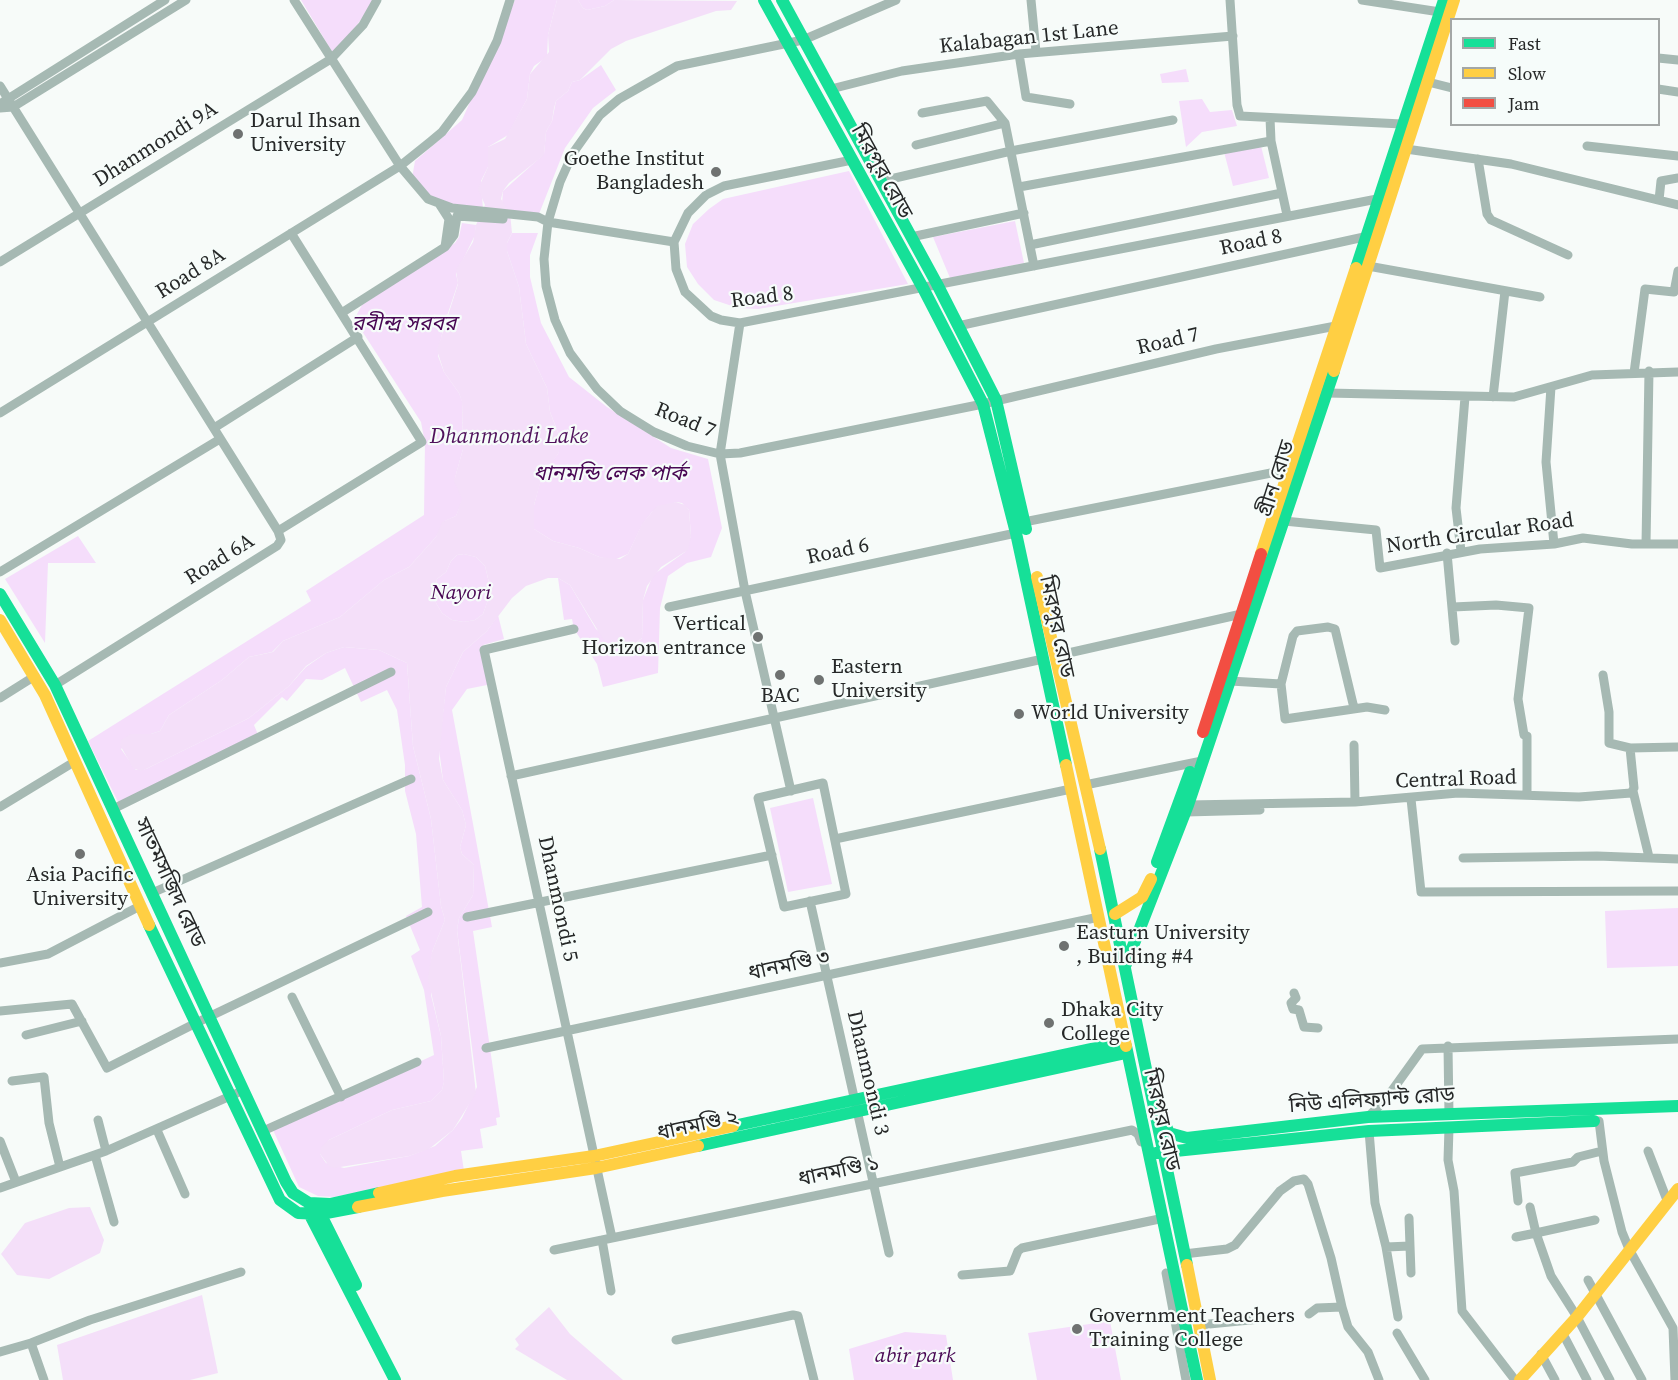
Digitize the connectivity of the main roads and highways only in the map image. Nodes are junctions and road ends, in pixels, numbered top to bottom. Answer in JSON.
{"nodes":[{"id":1,"x":764,"y":0,"type":"edge"},
{"id":2,"x":783,"y":0,"type":"edge"},
{"id":3,"x":1454,"y":0,"type":"edge"},
{"id":4,"x":1442,"y":6,"type":"edge"},
{"id":5,"x":1450,"y":18,"type":"edge"},
{"id":6,"x":1450,"y":21,"type":"edge"},
{"id":7,"x":1447,"y":36,"type":"edge"},
{"id":8,"x":1370,"y":237,"type":"junction"},
{"id":9,"x":1343,"y":325,"type":"junction"},
{"id":10,"x":0,"y":594,"type":"edge"},
{"id":11,"x":1247,"y":613,"type":"junction"},
{"id":12,"x":0,"y":620,"type":"edge"},
{"id":13,"x":1049,"y":657,"type":"junction"},
{"id":14,"x":1197,"y":762,"type":"junction"},
{"id":15,"x":1115,"y":914,"type":"junction"},
{"id":16,"x":1099,"y":917,"type":"junction"},
{"id":17,"x":1125,"y":966,"type":"junction"},
{"id":18,"x":1141,"y":1040,"type":"junction"},
{"id":19,"x":1125,"y":1048,"type":"junction"},
{"id":20,"x":1678,"y":1106,"type":"edge"},
{"id":21,"x":1678,"y":1116,"type":"edge"},
{"id":22,"x":1449,"y":1121,"type":"junction"},
{"id":23,"x":1226,"y":1145,"type":"junction"},
{"id":24,"x":1165,"y":1152,"type":"junction"},
{"id":25,"x":1150,"y":1154,"type":"junction"},
{"id":26,"x":1172,"y":1185,"type":"junction"},
{"id":27,"x":1678,"y":1189,"type":"edge"},
{"id":28,"x":280,"y":1200,"type":"joint"},
{"id":29,"x":315,"y":1211,"type":"junction"},
{"id":30,"x":388,"y":1358,"type":"junction"},
{"id":31,"x":395,"y":1380,"type":"edge"},
{"id":32,"x":404,"y":1380,"type":"edge"},
{"id":33,"x":1197,"y":1380,"type":"edge"},
{"id":34,"x":1210,"y":1380,"type":"edge"},
{"id":35,"x":1520,"y":1380,"type":"edge"}],
"edges":[{"from":1,"to":13,"type":"main road","name":"মিরপুর রোড"},
{"from":2,"to":13,"type":"main road","name":"মিরপুর রোড"},
{"from":3,"to":5,"type":"main road","name":"গ্রীন রোড"},
{"from":4,"to":8,"type":"main road","name":"গ্রীন রোড"},
{"from":6,"to":7,"type":"main road","name":"গ্রীন রোড"},
{"from":7,"to":8,"type":"main road","name":"গ্রীন রোড"},
{"from":8,"to":9,"type":"main road","name":"গ্রীন রোড"},
{"from":8,"to":9,"type":"main road","name":"গ্রীন রোড"},
{"from":9,"to":11,"type":"main road","name":"গ্রীন রোড"},
{"from":9,"to":11,"type":"main road","name":"গ্রীন রোড"},
{"from":10,"to":29,"type":"main road","name":"সাতমসজিদ রোড"},
{"from":11,"to":14,"type":"main road","name":"গ্রীন রোড"},
{"from":11,"to":14,"type":"main road","name":"গ্রীন রোড"},
{"from":12,"to":28,"type":"main road","name":"সাতমসজিদ রোড"},
{"from":13,"to":15,"type":"main road","name":"মিরপুর রোড"},
{"from":13,"to":16,"type":"main road","name":"মিরপুর রোড"},
{"from":14,"to":15,"type":"main road","name":"গ্রীন রোড"},
{"from":14,"to":17,"type":"main road","name":"গ্রীন রোড"},
{"from":15,"to":16,"type":"main road"},
{"from":15,"to":17,"type":"main road","name":"মিরপুর রোড"},
{"from":16,"to":19,"type":"main road","name":"মিরপুর রোড"},
{"from":17,"to":18,"type":"main road","name":"মিরপুর রোড"},
{"from":18,"to":22,"type":"main road","name":"নিউ এলিফ্যান্ট রোড"},
{"from":18,"to":24,"type":"main road","name":"মিরপুর রোড"},
{"from":19,"to":25,"type":"main road","name":"মিরপুর রোড"},
{"from":19,"to":29,"type":"main road","name":"ধানমণ্ডি ২"},
{"from":20,"to":22,"type":"main road","name":"নিউ এলিফ্যান্ট রোড"},
{"from":21,"to":22,"type":"main road","name":"নিউ এলিফ্যান্ট রোড"},
{"from":22,"to":23,"type":"main road","name":"নিউ এলিফ্যান্ট রোড"},
{"from":23,"to":24,"type":"main road","name":"নিউ এলিফ্যান্ট রোড"},
{"from":23,"to":26,"type":"main road"},
{"from":24,"to":25,"type":"main road","name":"নিউ এলিফ্যান্ট রোড"},
{"from":24,"to":26,"type":"main road","name":"মিরপুর রোড"},
{"from":25,"to":33,"type":"main road","name":"মিরপুর রোড"},
{"from":26,"to":34,"type":"main road","name":"মিরপুর রোড"},
{"from":27,"to":35,"type":"main road"},
{"from":28,"to":29,"type":"main road","name":"ধানমণ্ডি ২"},
{"from":29,"to":30,"type":"main road"},
{"from":30,"to":31,"type":"main road"},
{"from":30,"to":32,"type":"main road"}]}
